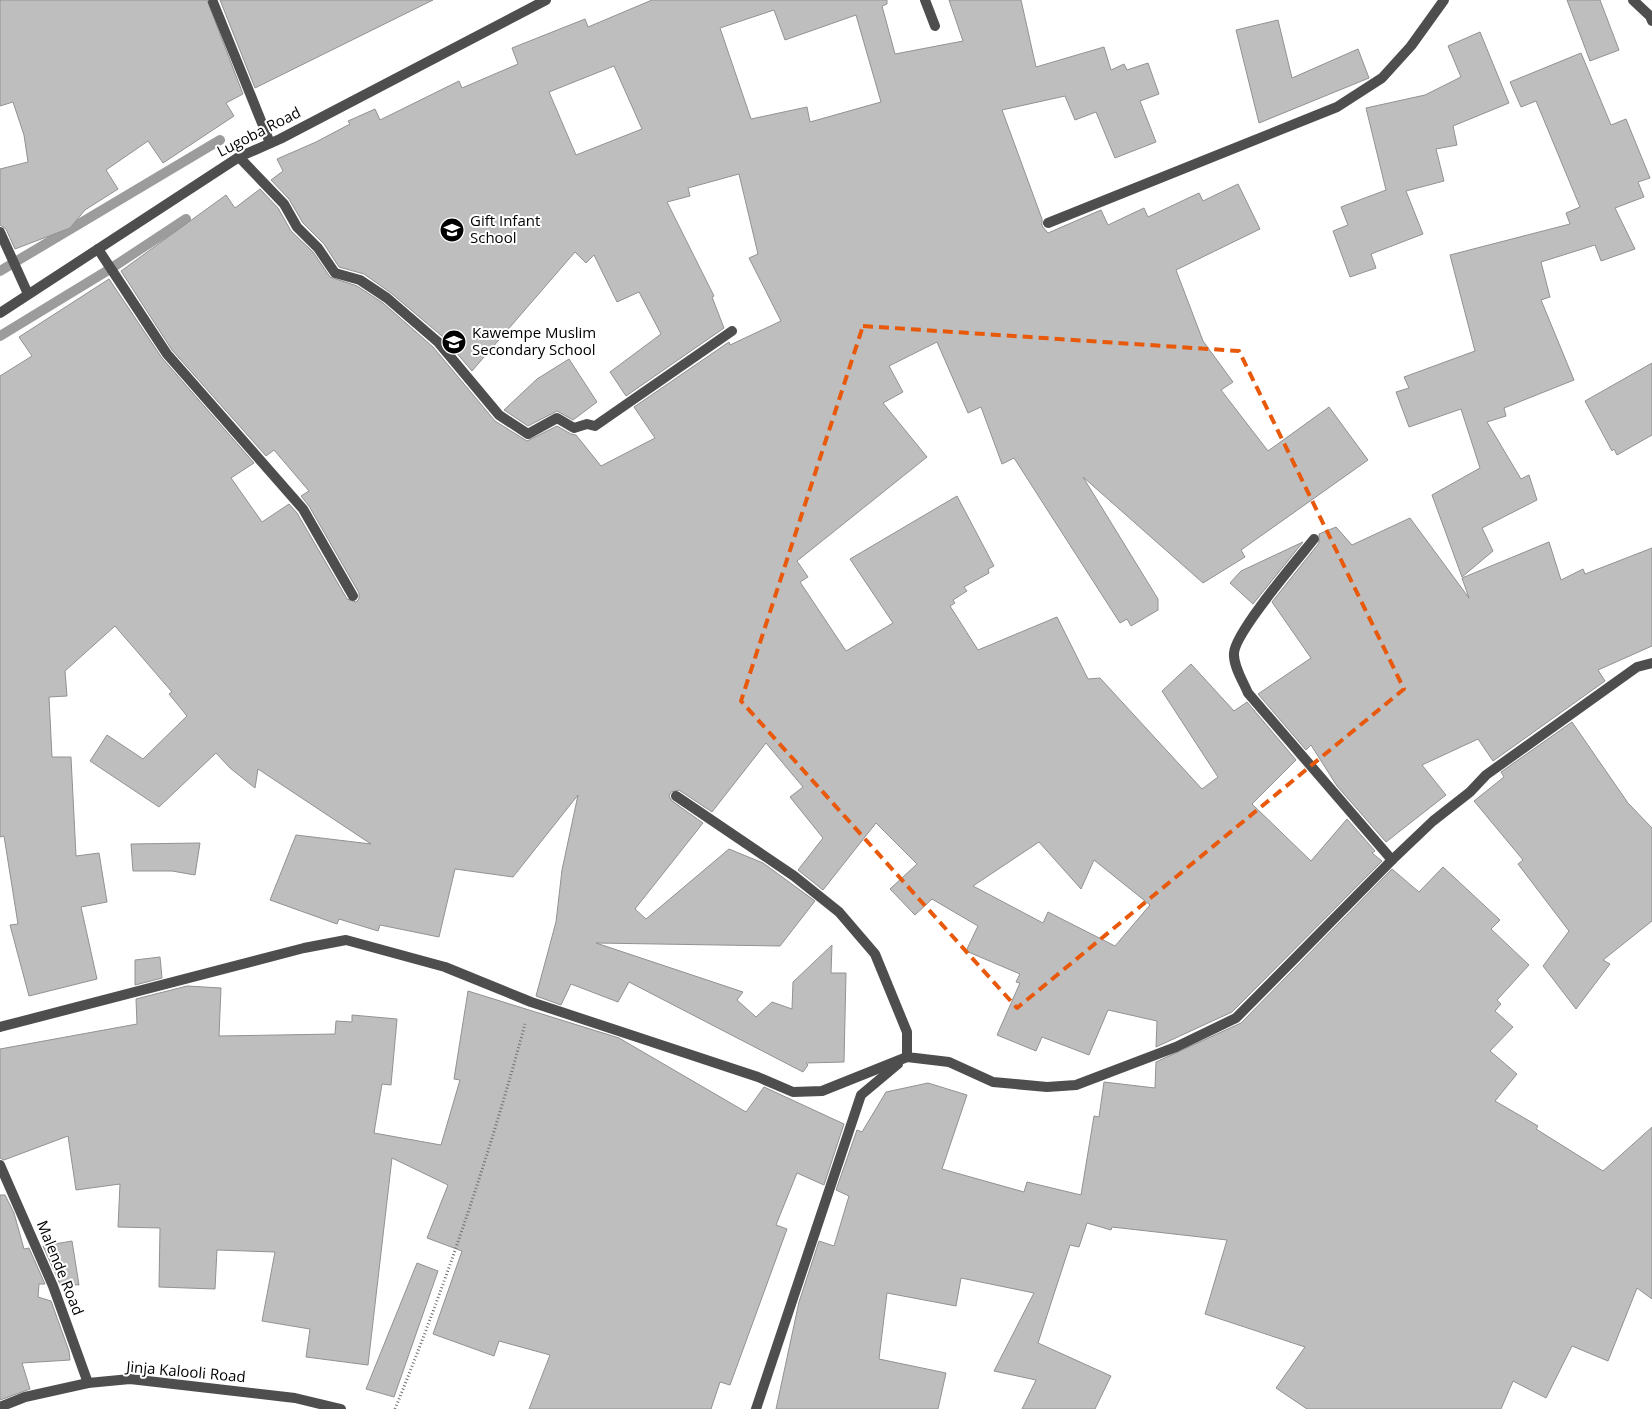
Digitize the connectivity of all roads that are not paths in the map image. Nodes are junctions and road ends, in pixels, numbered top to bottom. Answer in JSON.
{"nodes":[{"id":1,"x":546,"y":0,"type":"edge"},
{"id":2,"x":925,"y":0,"type":"edge"},
{"id":3,"x":1444,"y":0,"type":"edge"},
{"id":4,"x":1633,"y":0,"type":"edge"},
{"id":5,"x":212,"y":2,"type":"dead end"},
{"id":6,"x":1652,"y":21,"type":"edge"},
{"id":7,"x":934,"y":26,"type":"dead end"},
{"id":8,"x":270,"y":143,"type":"junction"},
{"id":9,"x":239,"y":157,"type":"junction"},
{"id":10,"x":1048,"y":223,"type":"dead end"},
{"id":11,"x":0,"y":232,"type":"edge"},
{"id":12,"x":98,"y":249,"type":"junction"},
{"id":13,"x":28,"y":294,"type":"junction"},
{"id":14,"x":0,"y":313,"type":"edge"},
{"id":15,"x":732,"y":331,"type":"dead end"},
{"id":16,"x":1314,"y":539,"type":"dead end"},
{"id":17,"x":353,"y":596,"type":"dead end"},
{"id":18,"x":1652,"y":663,"type":"edge"},
{"id":19,"x":676,"y":796,"type":"dead end"},
{"id":20,"x":1392,"y":860,"type":"junction"},
{"id":21,"x":0,"y":1027,"type":"edge"},
{"id":22,"x":907,"y":1057,"type":"junction"},
{"id":23,"x":0,"y":1165,"type":"edge"},
{"id":24,"x":88,"y":1384,"type":"junction"},
{"id":25,"x":0,"y":1407,"type":"edge"},
{"id":26,"x":341,"y":1409,"type":"edge"},
{"id":27,"x":756,"y":1409,"type":"edge"}],
"edges":[{"from":1,"to":8,"type":"street","name":"Lugoba Road"},
{"from":2,"to":7,"type":"street"},
{"from":3,"to":10,"type":"street"},
{"from":4,"to":6,"type":"street"},
{"from":5,"to":8,"type":"street"},
{"from":8,"to":9,"type":"street","name":"Lugoba Road"},
{"from":9,"to":12,"type":"street","name":"Lugoba Road"},
{"from":9,"to":15,"type":"street"},
{"from":11,"to":13,"type":"street"},
{"from":12,"to":13,"type":"street","name":"Lugoba Road"},
{"from":12,"to":17,"type":"street"},
{"from":13,"to":14,"type":"street","name":"Lugoba Road"},
{"from":16,"to":20,"type":"street"},
{"from":18,"to":20,"type":"street"},
{"from":19,"to":22,"type":"street"},
{"from":20,"to":22,"type":"street"},
{"from":21,"to":22,"type":"street"},
{"from":22,"to":27,"type":"street"},
{"from":23,"to":24,"type":"street","name":"Malende Road"},
{"from":24,"to":25,"type":"street","name":"Jinja Kalooli Road"},
{"from":24,"to":26,"type":"street","name":"Jinja Kalooli Road"}]}
